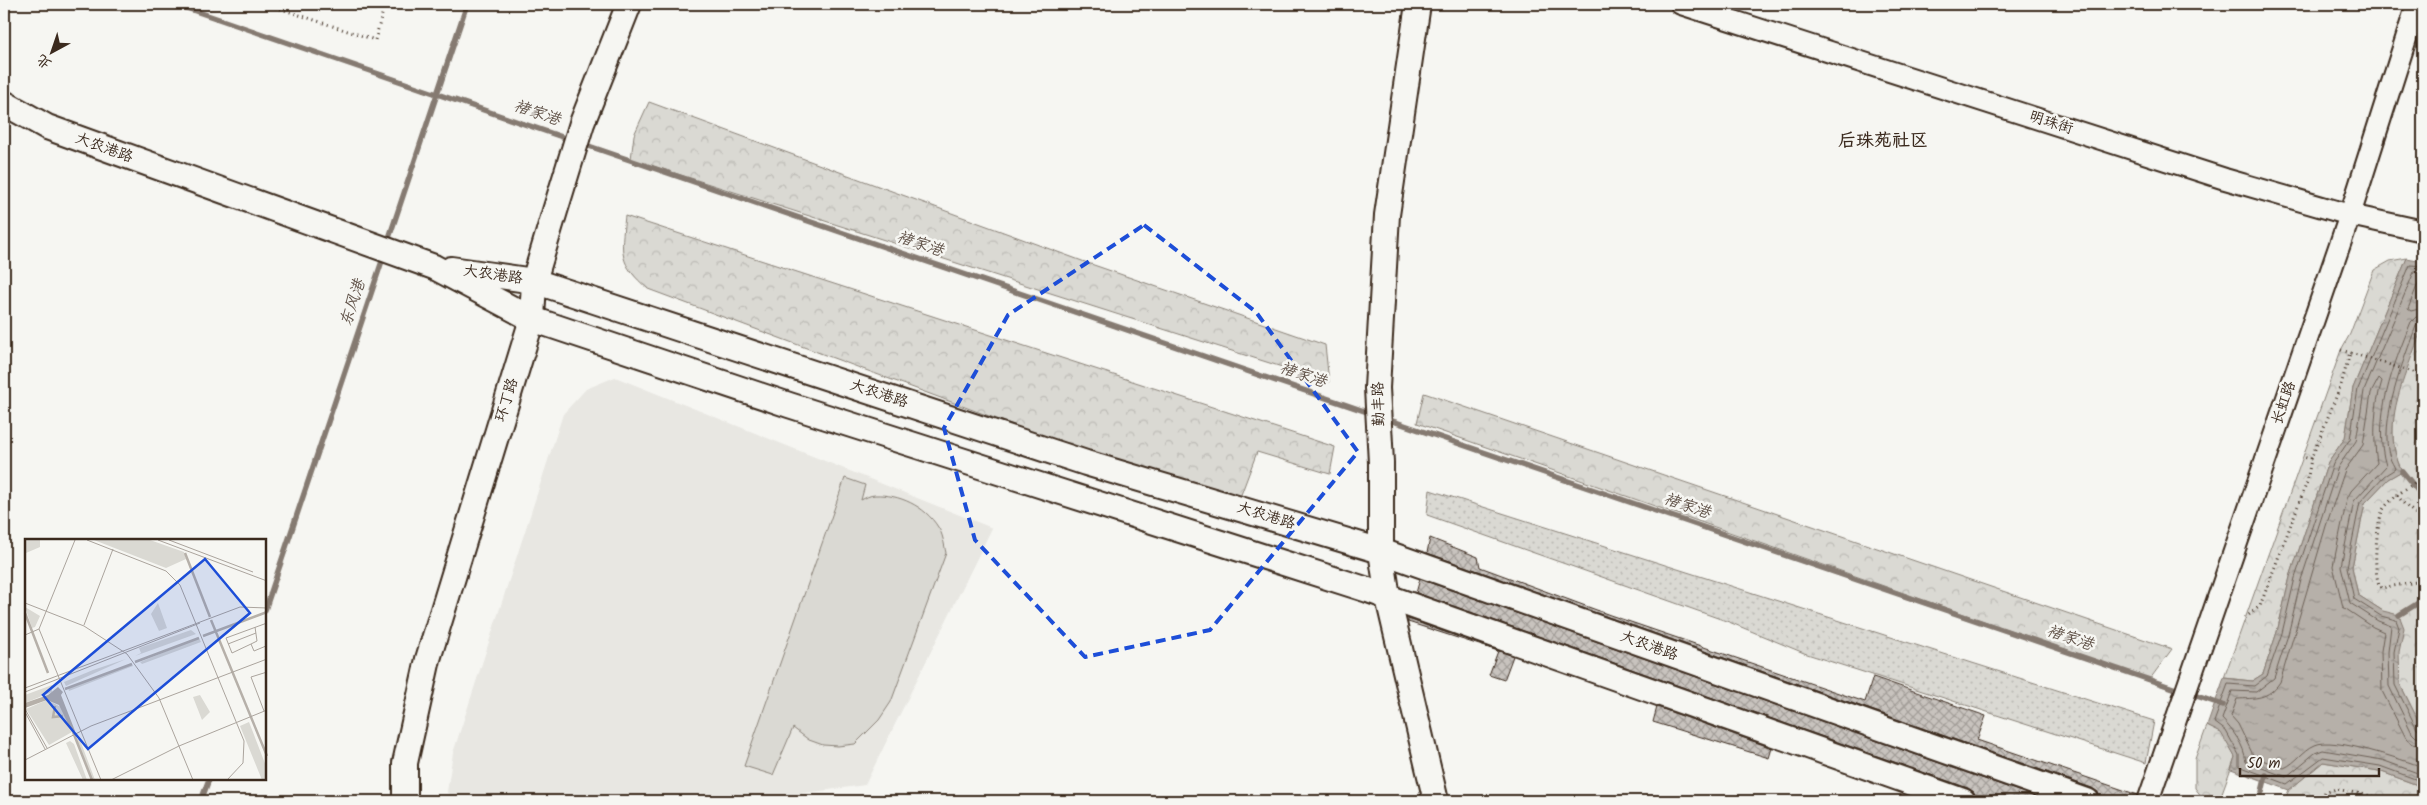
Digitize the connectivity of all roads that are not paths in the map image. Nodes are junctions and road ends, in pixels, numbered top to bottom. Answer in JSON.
{"nodes":[{"id":1,"x":629,"y":4,"type":"edge"},
{"id":2,"x":1418,"y":4,"type":"edge"},
{"id":3,"x":1681,"y":4,"type":"edge"},
{"id":4,"x":2417,"y":4,"type":"edge"},
{"id":5,"x":4,"y":103,"type":"edge"},
{"id":6,"x":2350,"y":215,"type":"junction"},
{"id":7,"x":2423,"y":231,"type":"edge"},
{"id":8,"x":434,"y":267,"type":"junction"},
{"id":9,"x":534,"y":281,"type":"junction"},
{"id":10,"x":532,"y":319,"type":"junction"},
{"id":11,"x":1381,"y":551,"type":"junction"},
{"id":12,"x":1388,"y":598,"type":"junction"},
{"id":13,"x":406,"y":801,"type":"edge"},
{"id":14,"x":1436,"y":801,"type":"edge"},
{"id":15,"x":1963,"y":801,"type":"edge"},
{"id":16,"x":2087,"y":801,"type":"edge"},
{"id":17,"x":2148,"y":801,"type":"edge"}],
"edges":[{"from":1,"to":9,"type":"main road","name":"环丁路"},
{"from":2,"to":11,"type":"main road","name":"勤丰路"},
{"from":3,"to":6,"type":"street","name":"明珠街"},
{"from":4,"to":6,"type":"street","name":"长虹路"},
{"from":5,"to":8,"type":"main road","name":"大农港路"},
{"from":6,"to":7,"type":"street","name":"明珠街"},
{"from":6,"to":17,"type":"street","name":"长虹路"},
{"from":8,"to":9,"type":"main road","name":"大农港路"},
{"from":8,"to":10,"type":"main road","name":"大农港路"},
{"from":9,"to":10,"type":"main road","name":"环丁路"},
{"from":9,"to":11,"type":"main road","name":"大农港路"},
{"from":10,"to":12,"type":"main road","name":"大农港路"},
{"from":10,"to":13,"type":"main road","name":"环丁路"},
{"from":11,"to":12,"type":"main road","name":"勤丰路"},
{"from":11,"to":16,"type":"main road","name":"大农港路"},
{"from":12,"to":14,"type":"main road","name":"勤丰路"},
{"from":12,"to":15,"type":"main road","name":"大农港路"}]}
